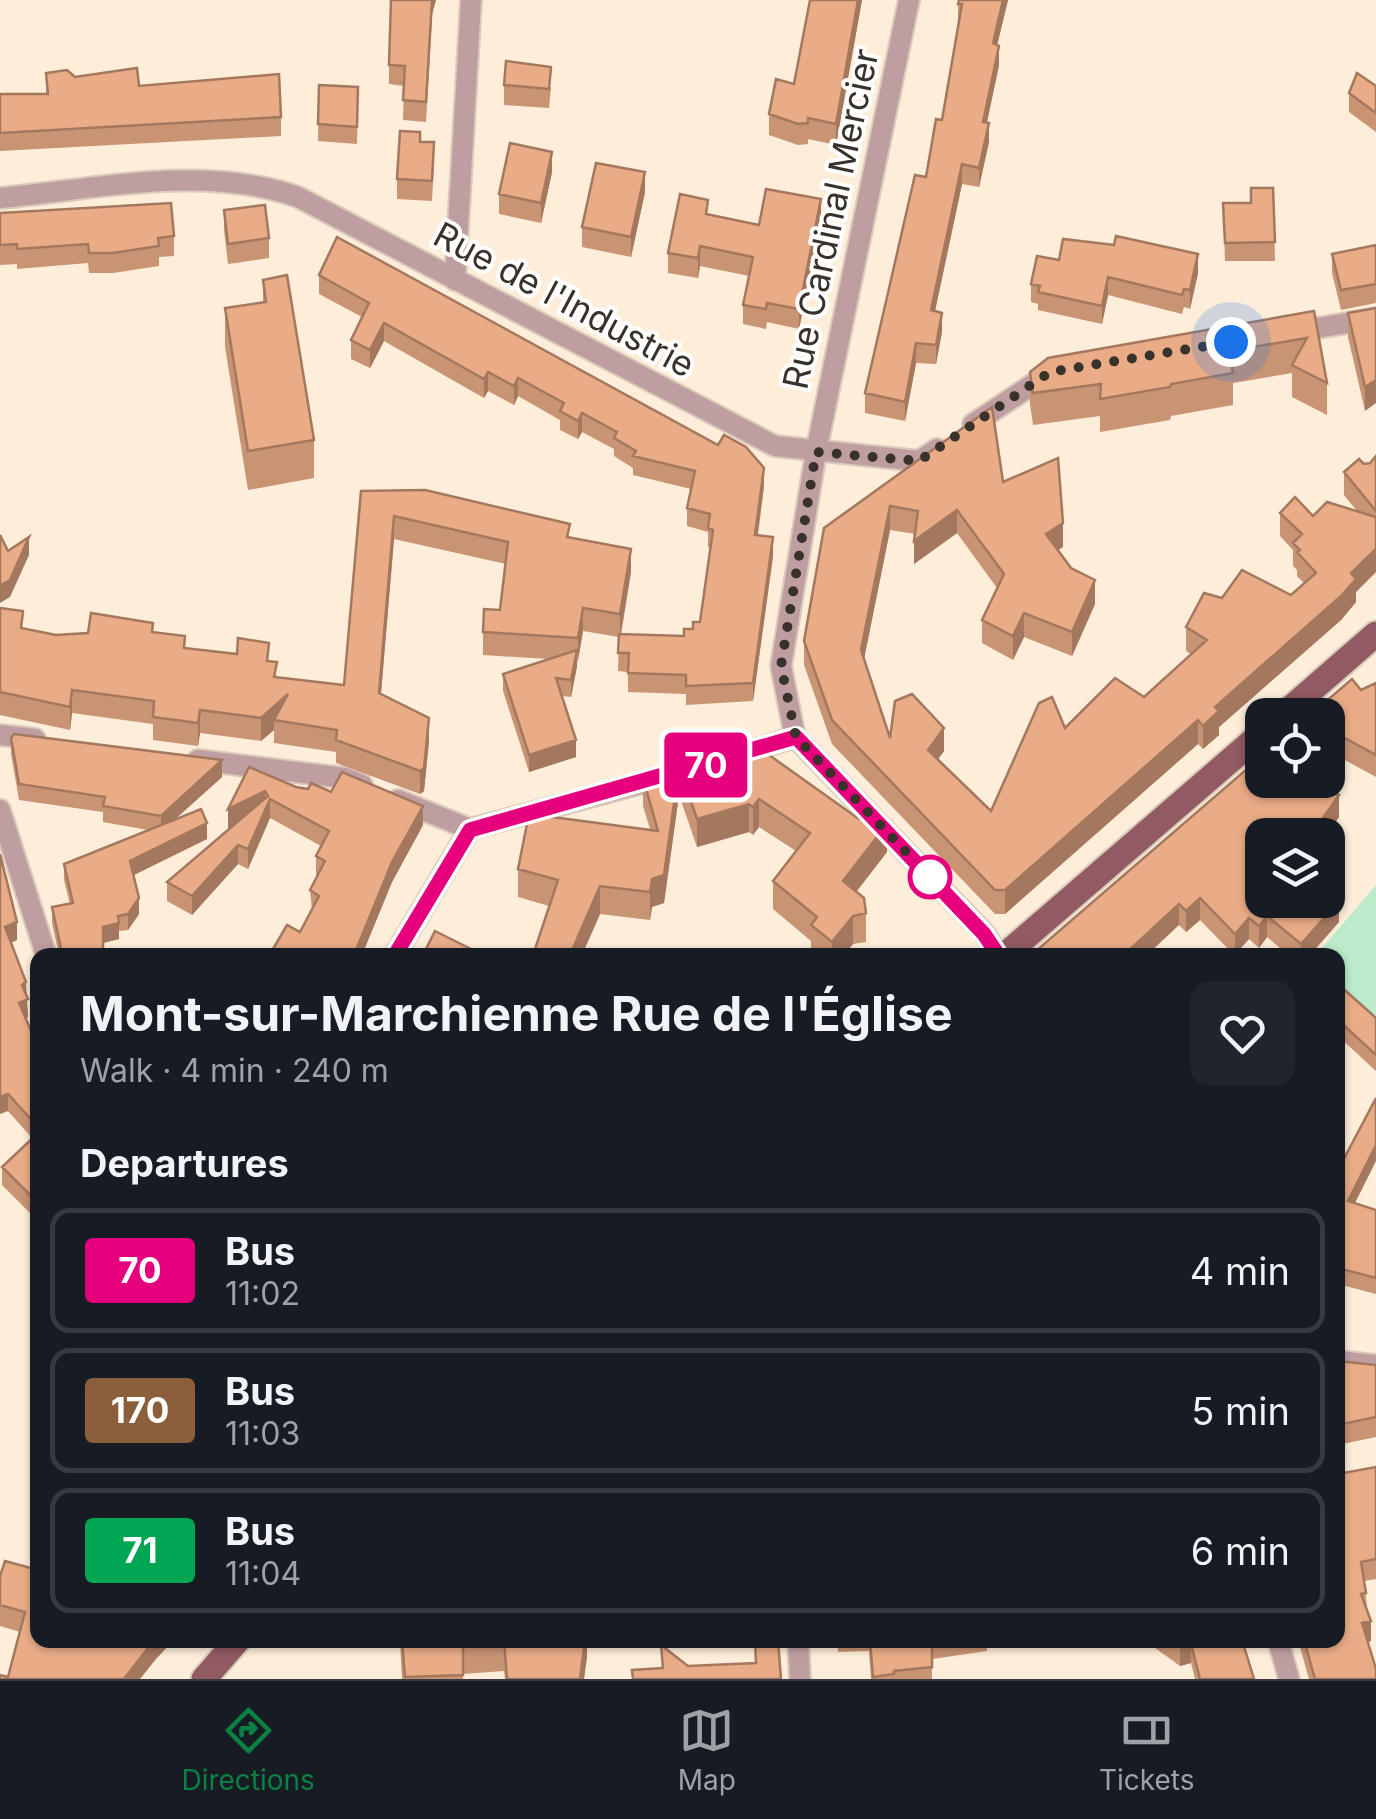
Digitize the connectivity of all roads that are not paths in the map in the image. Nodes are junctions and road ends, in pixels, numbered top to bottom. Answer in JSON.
{"nodes":[{"id":1,"x":471,"y":0,"type":"edge"},
{"id":2,"x":909,"y":0,"type":"edge"},
{"id":3,"x":0,"y":198,"type":"edge"},
{"id":4,"x":454,"y":280,"type":"junction"},
{"id":5,"x":1376,"y":318,"type":"edge"},
{"id":6,"x":1280,"y":334,"type":"edge"},
{"id":7,"x":1069,"y":368,"type":"edge"},
{"id":8,"x":816,"y":452,"type":"junction"},
{"id":9,"x":1376,"y":634,"type":"edge"},
{"id":10,"x":1303,"y":698,"type":"edge"},
{"id":11,"x":0,"y":735,"type":"edge"},
{"id":12,"x":796,"y":737,"type":"junction"},
{"id":13,"x":58,"y":742,"type":"edge"},
{"id":14,"x":1245,"y":747,"type":"edge"},
{"id":15,"x":172,"y":756,"type":"edge"},
{"id":16,"x":0,"y":810,"type":"edge"},
{"id":17,"x":470,"y":830,"type":"junction"},
{"id":18,"x":44,"y":948,"type":"edge"},
{"id":19,"x":399,"y":948,"type":"edge"},
{"id":20,"x":996,"y":948,"type":"edge"},
{"id":21,"x":1010,"y":948,"type":"edge"},
{"id":22,"x":1345,"y":1362,"type":"edge"},
{"id":23,"x":1376,"y":1365,"type":"edge"},
{"id":24,"x":231,"y":1648,"type":"edge"},
{"id":25,"x":798,"y":1648,"type":"edge"},
{"id":26,"x":1280,"y":1648,"type":"edge"},
{"id":27,"x":204,"y":1679,"type":"edge"},
{"id":28,"x":800,"y":1679,"type":"edge"},
{"id":29,"x":1289,"y":1679,"type":"edge"}],
"edges":[{"from":1,"to":4,"type":"street"},
{"from":2,"to":8,"type":"street","name":"Rue Cardinal Mercier"},
{"from":3,"to":4,"type":"street","name":"Rue de l'Industrie"},
{"from":4,"to":8,"type":"street","name":"Rue de l'Industrie"},
{"from":5,"to":6,"type":"street"},
{"from":7,"to":8,"type":"street","name":"Rue de l'Industrie"},
{"from":8,"to":12,"type":"street"},
{"from":9,"to":10,"type":"main road"},
{"from":11,"to":13,"type":"street"},
{"from":12,"to":17,"type":"street"},
{"from":12,"to":20,"type":"street"},
{"from":14,"to":21,"type":"main road"},
{"from":15,"to":17,"type":"street"},
{"from":16,"to":18,"type":"street"},
{"from":17,"to":19,"type":"street"},
{"from":22,"to":23,"type":"street"},
{"from":24,"to":27,"type":"main road"},
{"from":25,"to":28,"type":"street"},
{"from":26,"to":29,"type":"street"}]}
